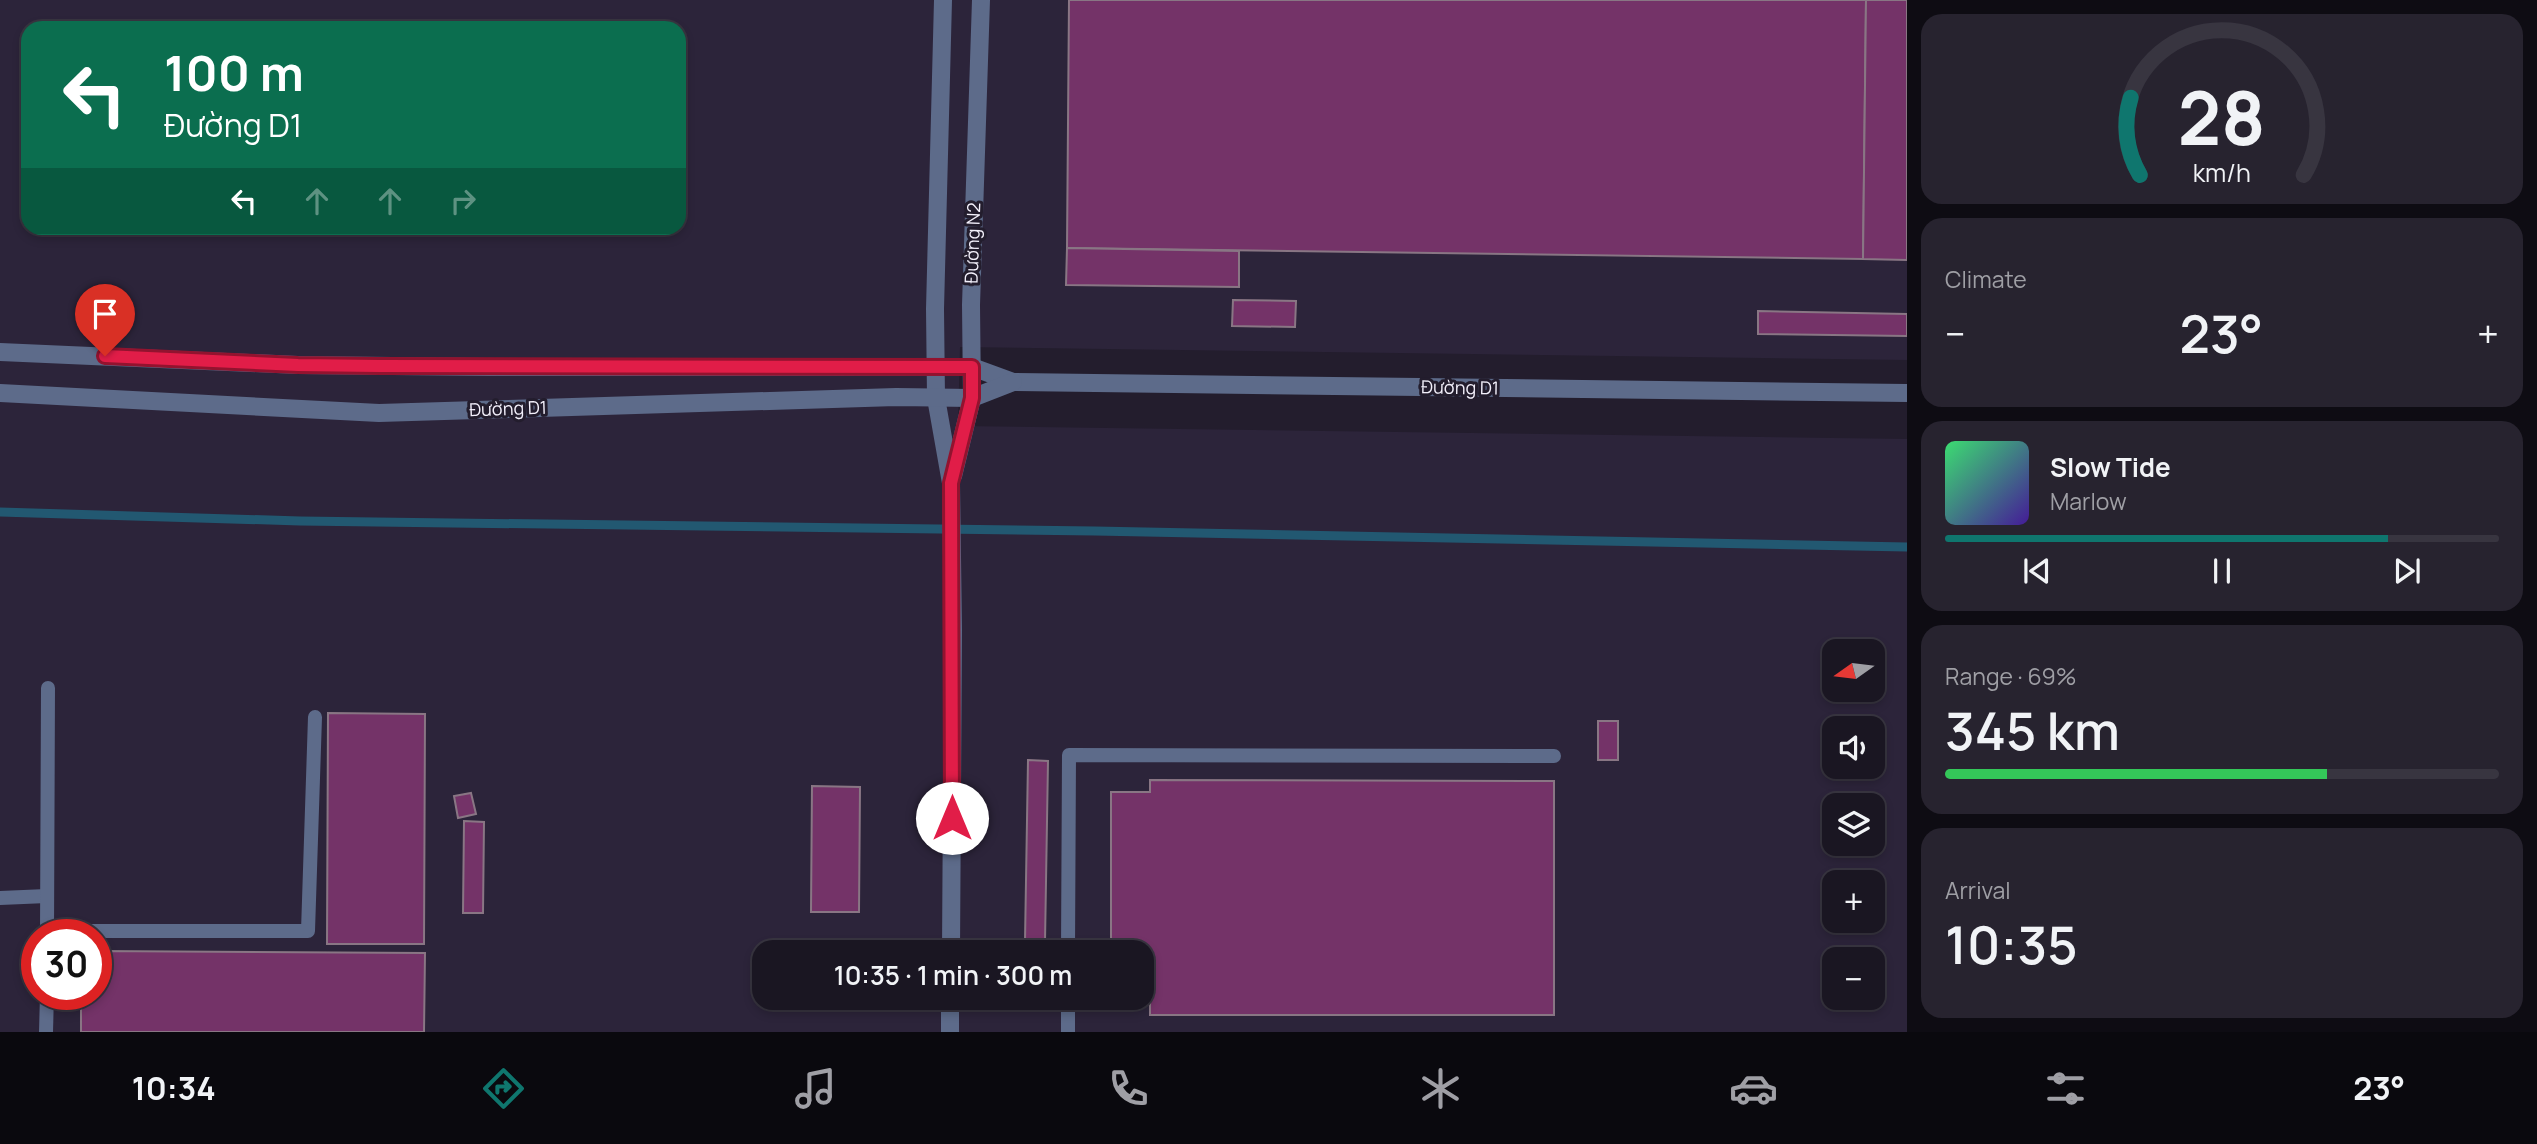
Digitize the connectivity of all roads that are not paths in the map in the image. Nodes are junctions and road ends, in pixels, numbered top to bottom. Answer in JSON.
{"nodes":[{"id":1,"x":943,"y":0,"type":"edge"},
{"id":2,"x":981,"y":0,"type":"edge"},
{"id":3,"x":0,"y":352,"type":"edge"},
{"id":4,"x":937,"y":367,"type":"junction"},
{"id":5,"x":972,"y":367,"type":"junction"},
{"id":6,"x":1013,"y":382,"type":"junction"},
{"id":7,"x":0,"y":393,"type":"edge"},
{"id":8,"x":1907,"y":393,"type":"edge"},
{"id":9,"x":936,"y":398,"type":"junction"},
{"id":10,"x":972,"y":398,"type":"junction"},
{"id":11,"x":951,"y":483,"type":"junction"},
{"id":12,"x":48,"y":688,"type":"dead end"},
{"id":13,"x":315,"y":717,"type":"dead end"},
{"id":14,"x":1554,"y":756,"type":"dead end"},
{"id":15,"x":47,"y":896,"type":"junction"},
{"id":16,"x":0,"y":898,"type":"edge"},
{"id":17,"x":47,"y":919,"type":"edge"},
{"id":18,"x":112,"y":933,"type":"edge"},
{"id":19,"x":951,"y":940,"type":"edge"},
{"id":20,"x":1068,"y":940,"type":"edge"},
{"id":21,"x":47,"y":1010,"type":"edge"},
{"id":22,"x":950,"y":1010,"type":"edge"},
{"id":23,"x":1068,"y":1010,"type":"edge"},
{"id":24,"x":46,"y":1032,"type":"edge"},
{"id":25,"x":950,"y":1032,"type":"edge"},
{"id":26,"x":1068,"y":1032,"type":"edge"}],
"edges":[{"from":1,"to":4,"type":"street","name":"Đường N2"},
{"from":2,"to":5,"type":"street","name":"Đường N2"},
{"from":3,"to":4,"type":"street","name":"Đường D1"},
{"from":4,"to":5,"type":"street","name":"Đường D1"},
{"from":4,"to":9,"type":"street","name":"Đường N2"},
{"from":5,"to":6,"type":"street","name":"Đường D1"},
{"from":5,"to":10,"type":"street","name":"Đường N2"},
{"from":6,"to":8,"type":"street","name":"Đường D1"},
{"from":6,"to":10,"type":"street","name":"Đường D1"},
{"from":7,"to":9,"type":"street","name":"Đường D1"},
{"from":9,"to":10,"type":"street","name":"Đường D1"},
{"from":9,"to":11,"type":"street","name":"Đường N2"},
{"from":10,"to":11,"type":"street","name":"Đường N2"},
{"from":11,"to":19,"type":"street","name":"Đường N2"},
{"from":12,"to":15,"type":"lane"},
{"from":13,"to":18,"type":"lane"},
{"from":14,"to":20,"type":"lane"},
{"from":15,"to":16,"type":"lane"},
{"from":15,"to":17,"type":"lane"},
{"from":21,"to":24,"type":"lane"},
{"from":22,"to":25,"type":"street"},
{"from":23,"to":26,"type":"lane"}]}
